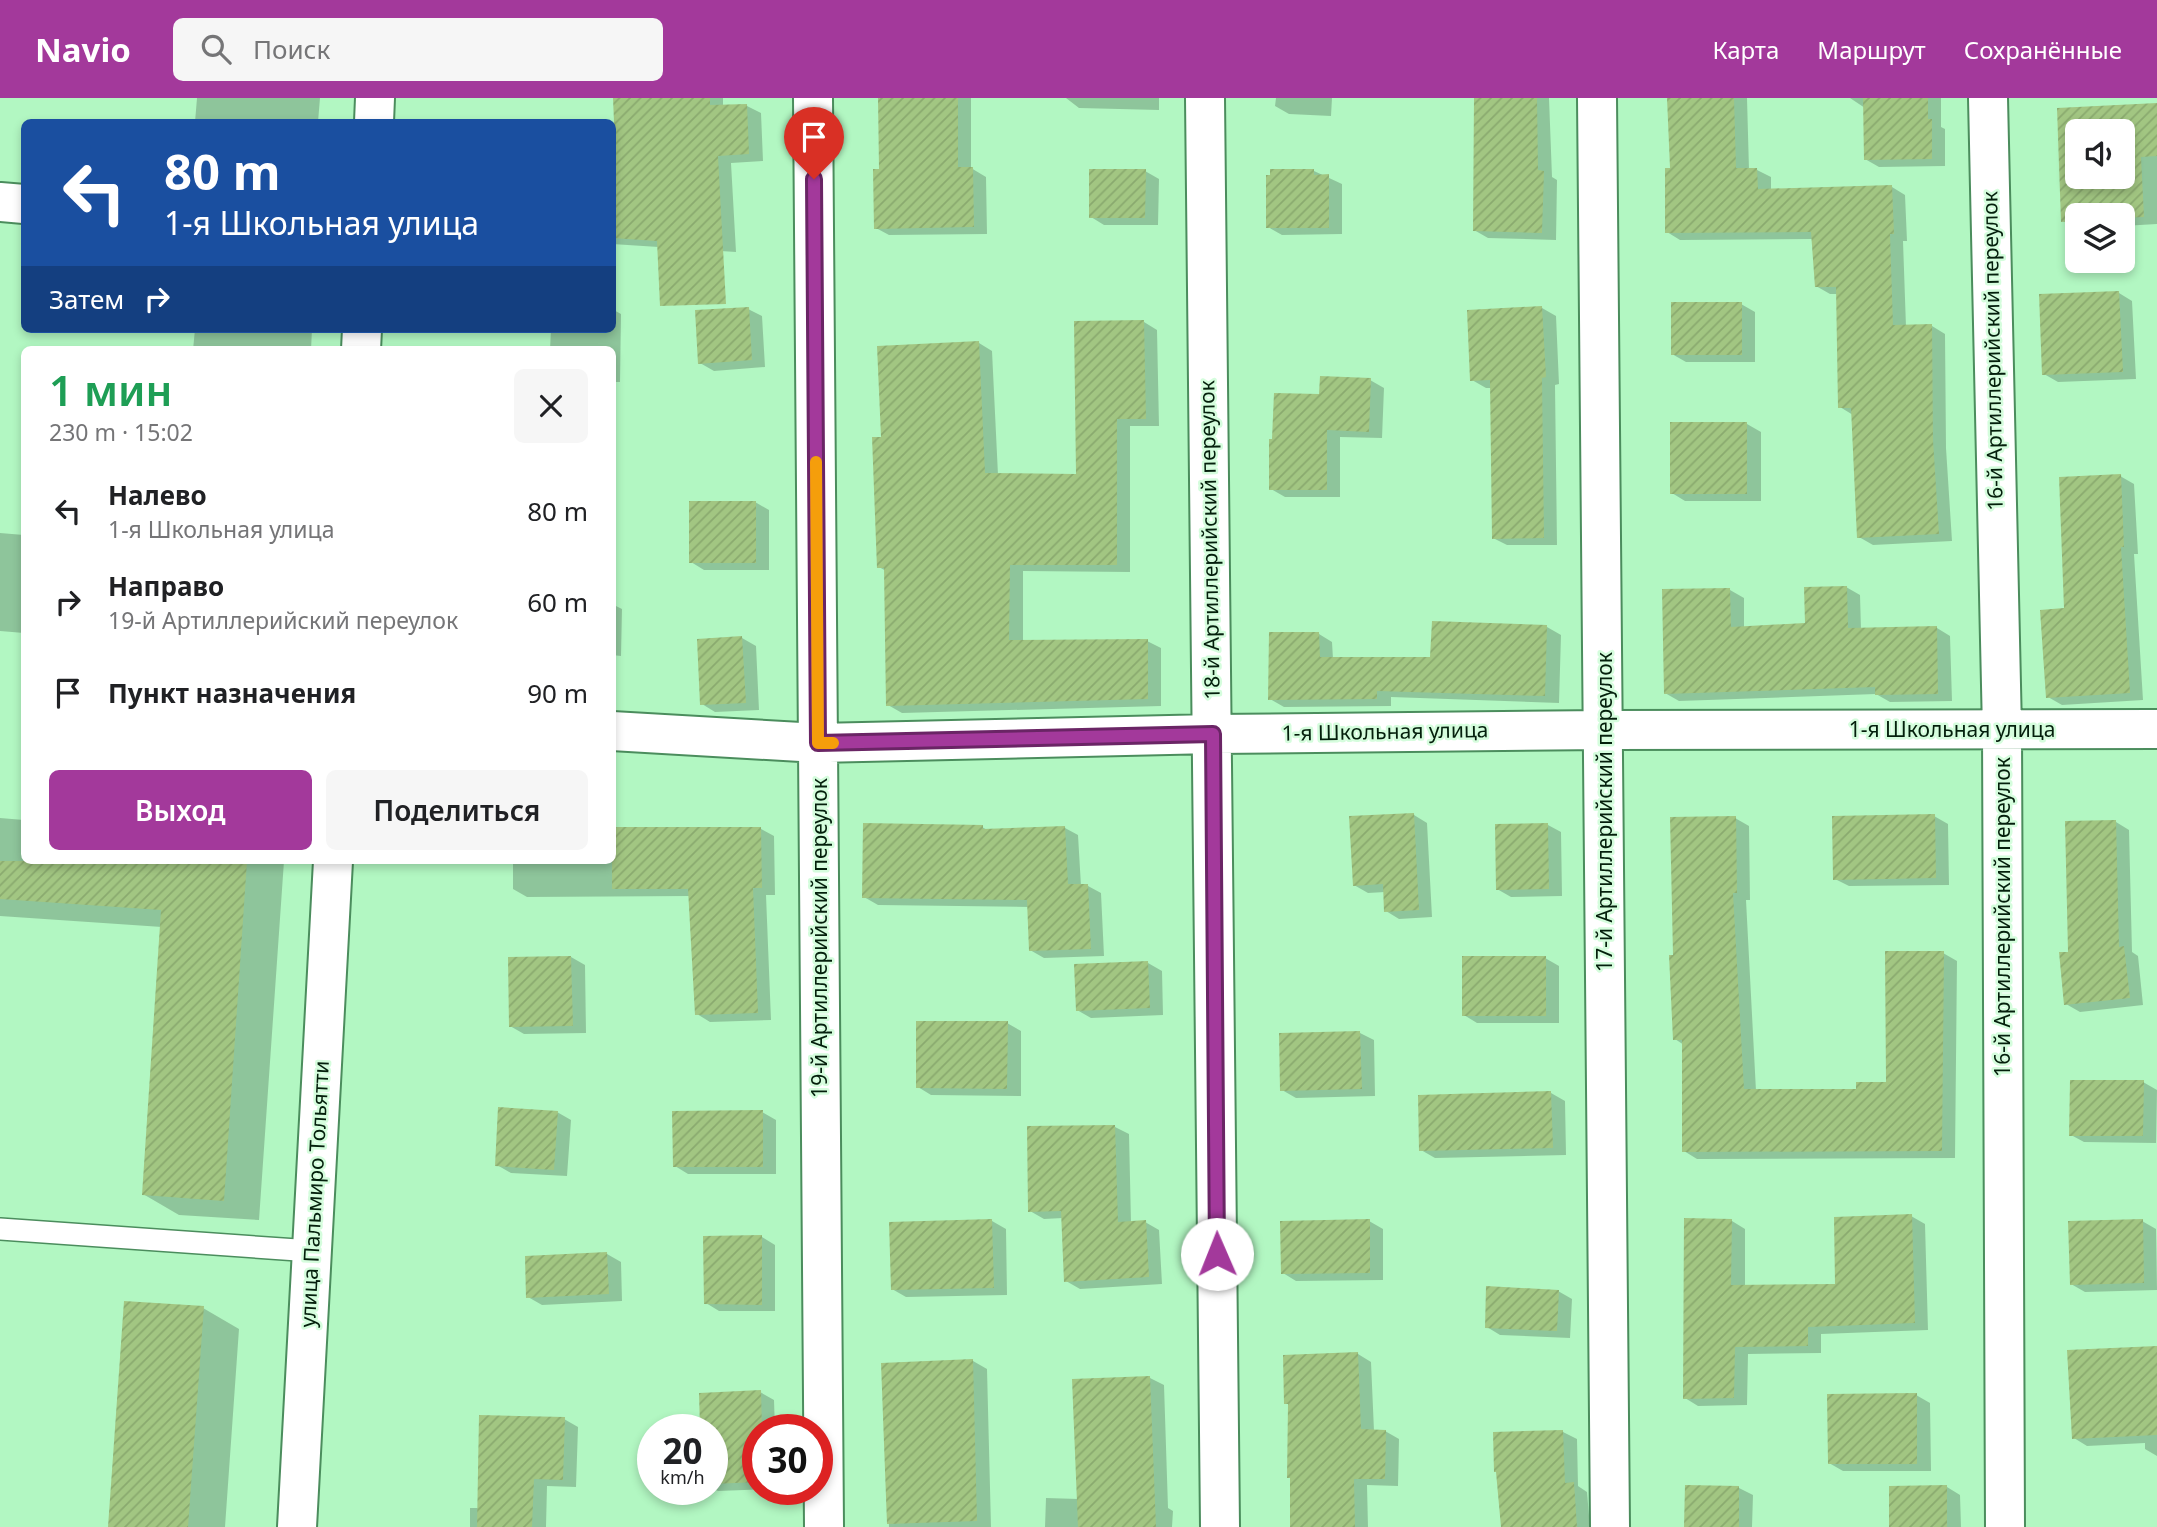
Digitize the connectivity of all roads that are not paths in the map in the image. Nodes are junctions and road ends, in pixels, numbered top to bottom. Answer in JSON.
{"nodes":[{"id":1,"x":375,"y":98,"type":"edge"},
{"id":2,"x":813,"y":98,"type":"edge"},
{"id":3,"x":1205,"y":98,"type":"edge"},
{"id":4,"x":1597,"y":98,"type":"edge"},
{"id":5,"x":1988,"y":98,"type":"edge"},
{"id":6,"x":374,"y":119,"type":"edge"},
{"id":7,"x":0,"y":202,"type":"edge"},
{"id":8,"x":21,"y":204,"type":"edge"},
{"id":9,"x":2157,"y":729,"type":"edge"},
{"id":10,"x":1604,"y":730,"type":"junction"},
{"id":11,"x":2002,"y":730,"type":"junction"},
{"id":12,"x":616,"y":731,"type":"edge"},
{"id":13,"x":1213,"y":734,"type":"junction"},
{"id":14,"x":818,"y":743,"type":"junction"},
{"id":15,"x":333,"y":864,"type":"edge"},
{"id":16,"x":0,"y":1229,"type":"edge"},
{"id":17,"x":312,"y":1251,"type":"junction"},
{"id":18,"x":297,"y":1527,"type":"edge"},
{"id":19,"x":824,"y":1527,"type":"edge"},
{"id":20,"x":1220,"y":1527,"type":"edge"},
{"id":21,"x":1610,"y":1527,"type":"edge"},
{"id":22,"x":2006,"y":1527,"type":"edge"}],
"edges":[{"from":1,"to":6,"type":"street"},
{"from":2,"to":14,"type":"street","name":"19-й Артиллерийский переулок"},
{"from":3,"to":13,"type":"street","name":"18-й Артиллерийский переулок"},
{"from":4,"to":10,"type":"street","name":"17-й Артиллерийский переулок"},
{"from":5,"to":11,"type":"street","name":"16-й Артиллерийский переулок"},
{"from":7,"to":8,"type":"street"},
{"from":9,"to":11,"type":"street","name":"1-я Школьная улица"},
{"from":10,"to":11,"type":"street","name":"1-я Школьная улица"},
{"from":10,"to":13,"type":"street","name":"1-я Школьная улица"},
{"from":10,"to":21,"type":"street","name":"17-й Артиллерийский переулок"},
{"from":11,"to":22,"type":"street","name":"16-й Артиллерийский переулок"},
{"from":12,"to":14,"type":"street","name":"1-я Школьная улица"},
{"from":13,"to":14,"type":"street","name":"1-я Школьная улица"},
{"from":13,"to":20,"type":"street","name":"18-й Артиллерийский переулок"},
{"from":14,"to":19,"type":"street","name":"19-й Артиллерийский переулок"},
{"from":15,"to":17,"type":"street","name":"улица Пальмиро Тольятти"},
{"from":16,"to":17,"type":"lane"},
{"from":17,"to":18,"type":"street","name":"улица Пальмиро Тольятти"}]}
